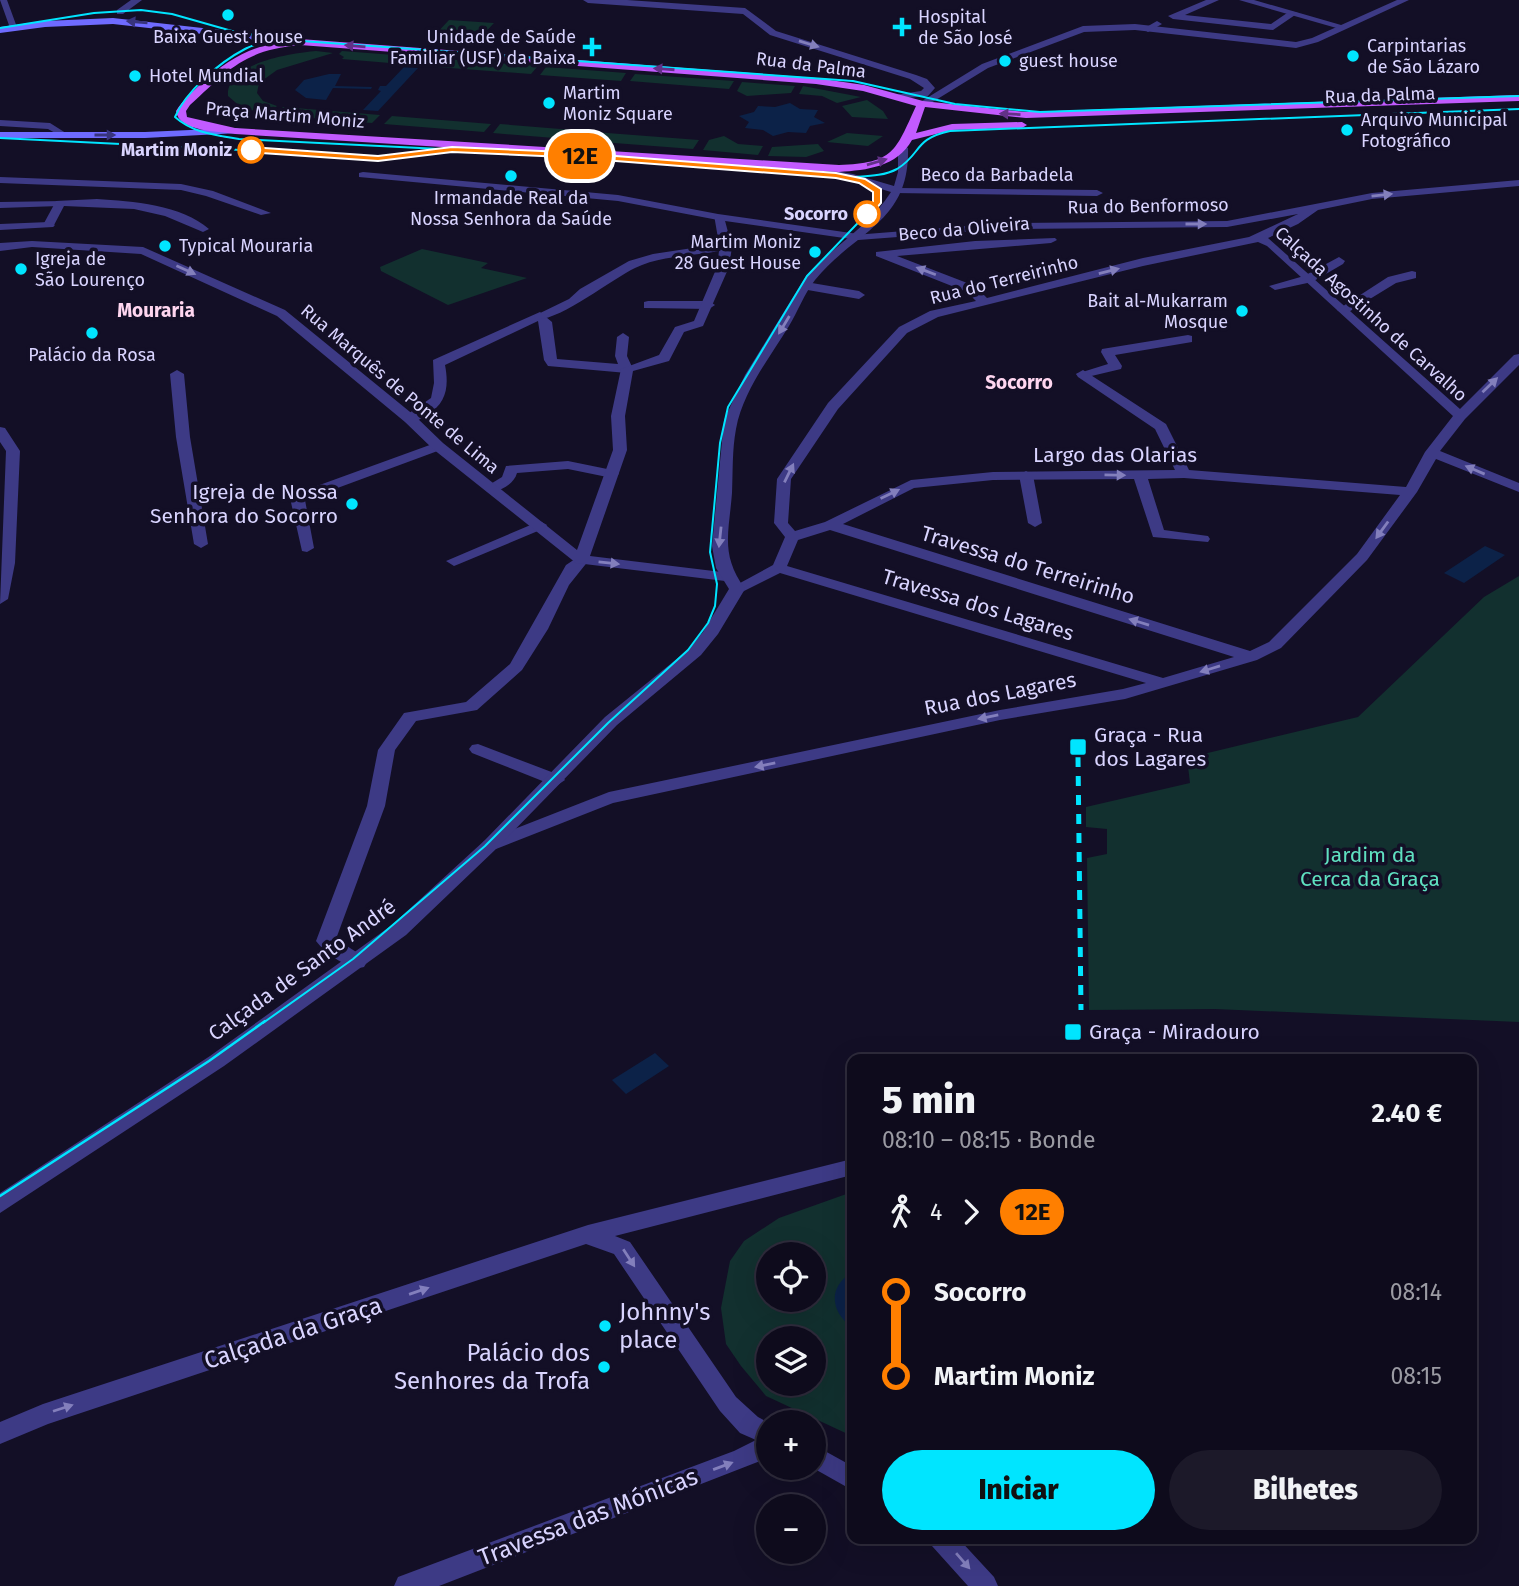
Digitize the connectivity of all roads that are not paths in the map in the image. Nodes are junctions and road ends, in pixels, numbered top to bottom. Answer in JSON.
{"nodes":[{"id":1,"x":2,"y":0,"type":"edge"},
{"id":2,"x":136,"y":0,"type":"edge"},
{"id":3,"x":588,"y":0,"type":"edge"},
{"id":4,"x":1214,"y":0,"type":"edge"},
{"id":5,"x":1244,"y":0,"type":"edge"},
{"id":6,"x":1405,"y":0,"type":"edge"},
{"id":7,"x":681,"y":3,"type":"edge"},
{"id":8,"x":120,"y":12,"type":"dead end"},
{"id":9,"x":1293,"y":13,"type":"junction"},
{"id":10,"x":1343,"y":27,"type":"junction"},
{"id":11,"x":15,"y":28,"type":"junction"},
{"id":12,"x":0,"y":30,"type":"edge"},
{"id":13,"x":300,"y":43,"type":"junction"},
{"id":14,"x":898,"y":97,"type":"junction"},
{"id":15,"x":1519,"y":99,"type":"edge"},
{"id":16,"x":922,"y":104,"type":"junction"},
{"id":17,"x":1519,"y":107,"type":"edge"},
{"id":18,"x":0,"y":123,"type":"edge"},
{"id":19,"x":235,"y":131,"type":"junction"},
{"id":20,"x":0,"y":135,"type":"edge"},
{"id":21,"x":64,"y":135,"type":"junction"},
{"id":22,"x":905,"y":143,"type":"junction"},
{"id":23,"x":799,"y":168,"type":"junction"},
{"id":24,"x":363,"y":175,"type":"dead end"},
{"id":25,"x":0,"y":180,"type":"edge"},
{"id":26,"x":1519,"y":183,"type":"edge"},
{"id":27,"x":898,"y":191,"type":"junction"},
{"id":28,"x":1097,"y":193,"type":"dead end"},
{"id":29,"x":60,"y":203,"type":"junction"},
{"id":30,"x":0,"y":205,"type":"edge"},
{"id":31,"x":1314,"y":208,"type":"junction"},
{"id":32,"x":265,"y":213,"type":"dead end"},
{"id":33,"x":718,"y":217,"type":"junction"},
{"id":34,"x":0,"y":227,"type":"edge"},
{"id":35,"x":203,"y":229,"type":"dead end"},
{"id":36,"x":858,"y":237,"type":"junction"},
{"id":37,"x":1259,"y":239,"type":"junction"},
{"id":38,"x":1051,"y":240,"type":"dead end"},
{"id":39,"x":0,"y":247,"type":"edge"},
{"id":40,"x":726,"y":247,"type":"junction"},
{"id":41,"x":880,"y":254,"type":"junction"},
{"id":42,"x":1339,"y":261,"type":"dead end"},
{"id":43,"x":1412,"y":275,"type":"dead end"},
{"id":44,"x":1308,"y":279,"type":"junction"},
{"id":45,"x":806,"y":286,"type":"junction"},
{"id":46,"x":1275,"y":286,"type":"dead end"},
{"id":47,"x":859,"y":295,"type":"dead end"},
{"id":48,"x":985,"y":303,"type":"junction"},
{"id":49,"x":709,"y":304,"type":"junction"},
{"id":50,"x":1343,"y":310,"type":"junction"},
{"id":51,"x":540,"y":316,"type":"junction"},
{"id":52,"x":658,"y":320,"type":"dead end"},
{"id":53,"x":623,"y":337,"type":"dead end"},
{"id":54,"x":1188,"y":339,"type":"dead end"},
{"id":55,"x":1519,"y":358,"type":"edge"},
{"id":56,"x":627,"y":369,"type":"junction"},
{"id":57,"x":177,"y":374,"type":"dead end"},
{"id":58,"x":1460,"y":416,"type":"junction"},
{"id":59,"x":410,"y":419,"type":"junction"},
{"id":60,"x":0,"y":431,"type":"edge"},
{"id":61,"x":439,"y":446,"type":"junction"},
{"id":62,"x":1432,"y":452,"type":"junction"},
{"id":63,"x":612,"y":474,"type":"junction"},
{"id":64,"x":1184,"y":474,"type":"junction"},
{"id":65,"x":1026,"y":475,"type":"junction"},
{"id":66,"x":1140,"y":476,"type":"junction"},
{"id":67,"x":491,"y":488,"type":"junction"},
{"id":68,"x":1519,"y":488,"type":"edge"},
{"id":69,"x":1410,"y":492,"type":"junction"},
{"id":70,"x":1035,"y":523,"type":"dead end"},
{"id":71,"x":540,"y":525,"type":"junction"},
{"id":72,"x":830,"y":525,"type":"junction"},
{"id":73,"x":792,"y":537,"type":"junction"},
{"id":74,"x":1203,"y":539,"type":"dead end"},
{"id":75,"x":201,"y":544,"type":"dead end"},
{"id":76,"x":307,"y":548,"type":"dead end"},
{"id":77,"x":581,"y":560,"type":"junction"},
{"id":78,"x":454,"y":561,"type":"dead end"},
{"id":79,"x":779,"y":568,"type":"junction"},
{"id":80,"x":725,"y":576,"type":"junction"},
{"id":81,"x":737,"y":589,"type":"junction"},
{"id":82,"x":0,"y":599,"type":"edge"},
{"id":83,"x":1251,"y":657,"type":"junction"},
{"id":84,"x":1164,"y":683,"type":"junction"},
{"id":85,"x":478,"y":748,"type":"dead end"},
{"id":86,"x":556,"y":780,"type":"junction"},
{"id":87,"x":490,"y":845,"type":"junction"},
{"id":88,"x":357,"y":962,"type":"junction"},
{"id":89,"x":847,"y":1168,"type":"edge"},
{"id":90,"x":0,"y":1204,"type":"edge"},
{"id":91,"x":586,"y":1235,"type":"junction"},
{"id":92,"x":756,"y":1429,"type":"edge"},
{"id":93,"x":0,"y":1433,"type":"edge"},
{"id":94,"x":756,"y":1452,"type":"edge"},
{"id":95,"x":826,"y":1463,"type":"edge"},
{"id":96,"x":847,"y":1476,"type":"edge"},
{"id":97,"x":946,"y":1544,"type":"edge"},
{"id":98,"x":407,"y":1586,"type":"edge"},
{"id":99,"x":985,"y":1586,"type":"edge"}],
"edges":[{"from":1,"to":11,"type":"street"},
{"from":2,"to":8,"type":"street"},
{"from":3,"to":7,"type":"street"},
{"from":4,"to":9,"type":"street"},
{"from":5,"to":9,"type":"street"},
{"from":6,"to":10,"type":"street"},
{"from":7,"to":14,"type":"street","one_way":true},
{"from":9,"to":10,"type":"street"},
{"from":10,"to":16,"type":"street"},
{"from":11,"to":12,"type":"main road","name":"Rua da Palma"},
{"from":13,"to":11,"type":"main road","name":"Rua da Palma","one_way":true},
{"from":14,"to":13,"type":"main road","name":"Rua da Palma","one_way":true},
{"from":13,"to":19,"type":"main road","name":"Praça Martim Moniz"},
{"from":14,"to":16,"type":"main road","name":"Rua da Palma"},
{"from":15,"to":16,"type":"main road","name":"Rua da Palma","one_way":true},
{"from":16,"to":22,"type":"main road"},
{"from":17,"to":22,"type":"main road","name":"Rua da Palma"},
{"from":18,"to":21,"type":"street"},
{"from":21,"to":19,"type":"main road","one_way":true},
{"from":19,"to":23,"type":"main road","name":"Praça Martim Moniz"},
{"from":20,"to":21,"type":"main road"},
{"from":23,"to":22,"type":"main road","name":"Rua da Palma","one_way":true},
{"from":22,"to":27,"type":"street"},
{"from":23,"to":27,"type":"street","name":"Beco da Barbadela"},
{"from":24,"to":33,"type":"street","name":"Rua do Benformoso"},
{"from":25,"to":32,"type":"street"},
{"from":31,"to":26,"type":"street","name":"Rua do Benformoso","one_way":true},
{"from":27,"to":28,"type":"street","name":"Beco da Barbadela"},
{"from":27,"to":36,"type":"street"},
{"from":29,"to":30,"type":"street"},
{"from":29,"to":34,"type":"street"},
{"from":29,"to":35,"type":"street"},
{"from":36,"to":31,"type":"street","name":"Rua do Benformoso","one_way":true},
{"from":31,"to":37,"type":"street","name":"Rua do Terreirinho"},
{"from":33,"to":36,"type":"street","name":"Rua do Benformoso"},
{"from":33,"to":40,"type":"street"},
{"from":36,"to":41,"type":"street"},
{"from":36,"to":45,"type":"street"},
{"from":37,"to":44,"type":"street","name":"Calçada Agostinho de Carvalho"},
{"from":48,"to":37,"type":"street","name":"Rua do Terreirinho","one_way":true},
{"from":38,"to":41,"type":"street","name":"Beco da Oliveira"},
{"from":39,"to":59,"type":"street","name":"Rua Marquês de Ponte de Lima","one_way":true},
{"from":40,"to":49,"type":"street"},
{"from":40,"to":51,"type":"street"},
{"from":48,"to":41,"type":"street","one_way":true},
{"from":42,"to":44,"type":"street"},
{"from":43,"to":50,"type":"street"},
{"from":44,"to":46,"type":"street"},
{"from":44,"to":50,"type":"street","name":"Calçada Agostinho de Carvalho"},
{"from":45,"to":47,"type":"street"},
{"from":45,"to":80,"type":"street","one_way":true},
{"from":73,"to":48,"type":"street","name":"Rua do Terreirinho","one_way":true},
{"from":49,"to":52,"type":"street"},
{"from":49,"to":56,"type":"street"},
{"from":50,"to":58,"type":"street","name":"Calçada Agostinho de Carvalho"},
{"from":51,"to":56,"type":"street"},
{"from":51,"to":59,"type":"street"},
{"from":53,"to":56,"type":"street"},
{"from":54,"to":64,"type":"street"},
{"from":58,"to":55,"type":"street","name":"Rua dos Lagares","one_way":true},
{"from":56,"to":63,"type":"street"},
{"from":57,"to":75,"type":"street"},
{"from":58,"to":62,"type":"street","name":"Rua dos Lagares"},
{"from":59,"to":61,"type":"street","name":"Rua Marquês de Ponte de Lima"},
{"from":60,"to":82,"type":"street"},
{"from":61,"to":67,"type":"street","name":"Rua Marquês de Ponte de Lima"},
{"from":61,"to":76,"type":"street"},
{"from":68,"to":62,"type":"street","one_way":true},
{"from":62,"to":69,"type":"street","name":"Rua dos Lagares"},
{"from":63,"to":67,"type":"street"},
{"from":63,"to":77,"type":"street"},
{"from":64,"to":66,"type":"street","name":"Largo das Olarias"},
{"from":64,"to":69,"type":"street","name":"Largo das Olarias"},
{"from":65,"to":66,"type":"street","name":"Largo das Olarias","one_way":true},
{"from":65,"to":70,"type":"street"},
{"from":72,"to":65,"type":"street","name":"Largo das Olarias","one_way":true},
{"from":66,"to":74,"type":"street"},
{"from":67,"to":71,"type":"street","name":"Rua Marquês de Ponte de Lima"},
{"from":69,"to":83,"type":"street","name":"Rua dos Lagares","one_way":true},
{"from":71,"to":77,"type":"street","name":"Rua Marquês de Ponte de Lima"},
{"from":71,"to":78,"type":"street"},
{"from":72,"to":73,"type":"street"},
{"from":83,"to":72,"type":"street","name":"Travessa do Terreirinho","one_way":true},
{"from":73,"to":79,"type":"street"},
{"from":77,"to":80,"type":"street","one_way":true},
{"from":77,"to":88,"type":"street"},
{"from":79,"to":81,"type":"street"},
{"from":79,"to":84,"type":"street","name":"Travessa dos Lagares"},
{"from":80,"to":81,"type":"street"},
{"from":81,"to":86,"type":"street","name":"Calçada de Santo André"},
{"from":83,"to":84,"type":"street","name":"Rua dos Lagares","one_way":true},
{"from":84,"to":87,"type":"street","name":"Rua dos Lagares","one_way":true},
{"from":85,"to":86,"type":"street"},
{"from":86,"to":87,"type":"street","name":"Calçada de Santo André"},
{"from":87,"to":88,"type":"street","name":"Calçada de Santo André"},
{"from":88,"to":90,"type":"street","name":"Calçada de Santo André"},
{"from":89,"to":91,"type":"street","name":"Calçada da Graça"},
{"from":91,"to":92,"type":"street","one_way":true},
{"from":93,"to":91,"type":"street","name":"Calçada da Graça","one_way":true},
{"from":98,"to":94,"type":"street","name":"Travessa das Mónicas","one_way":true},
{"from":95,"to":96,"type":"street"},
{"from":97,"to":99,"type":"street","one_way":true}]}
